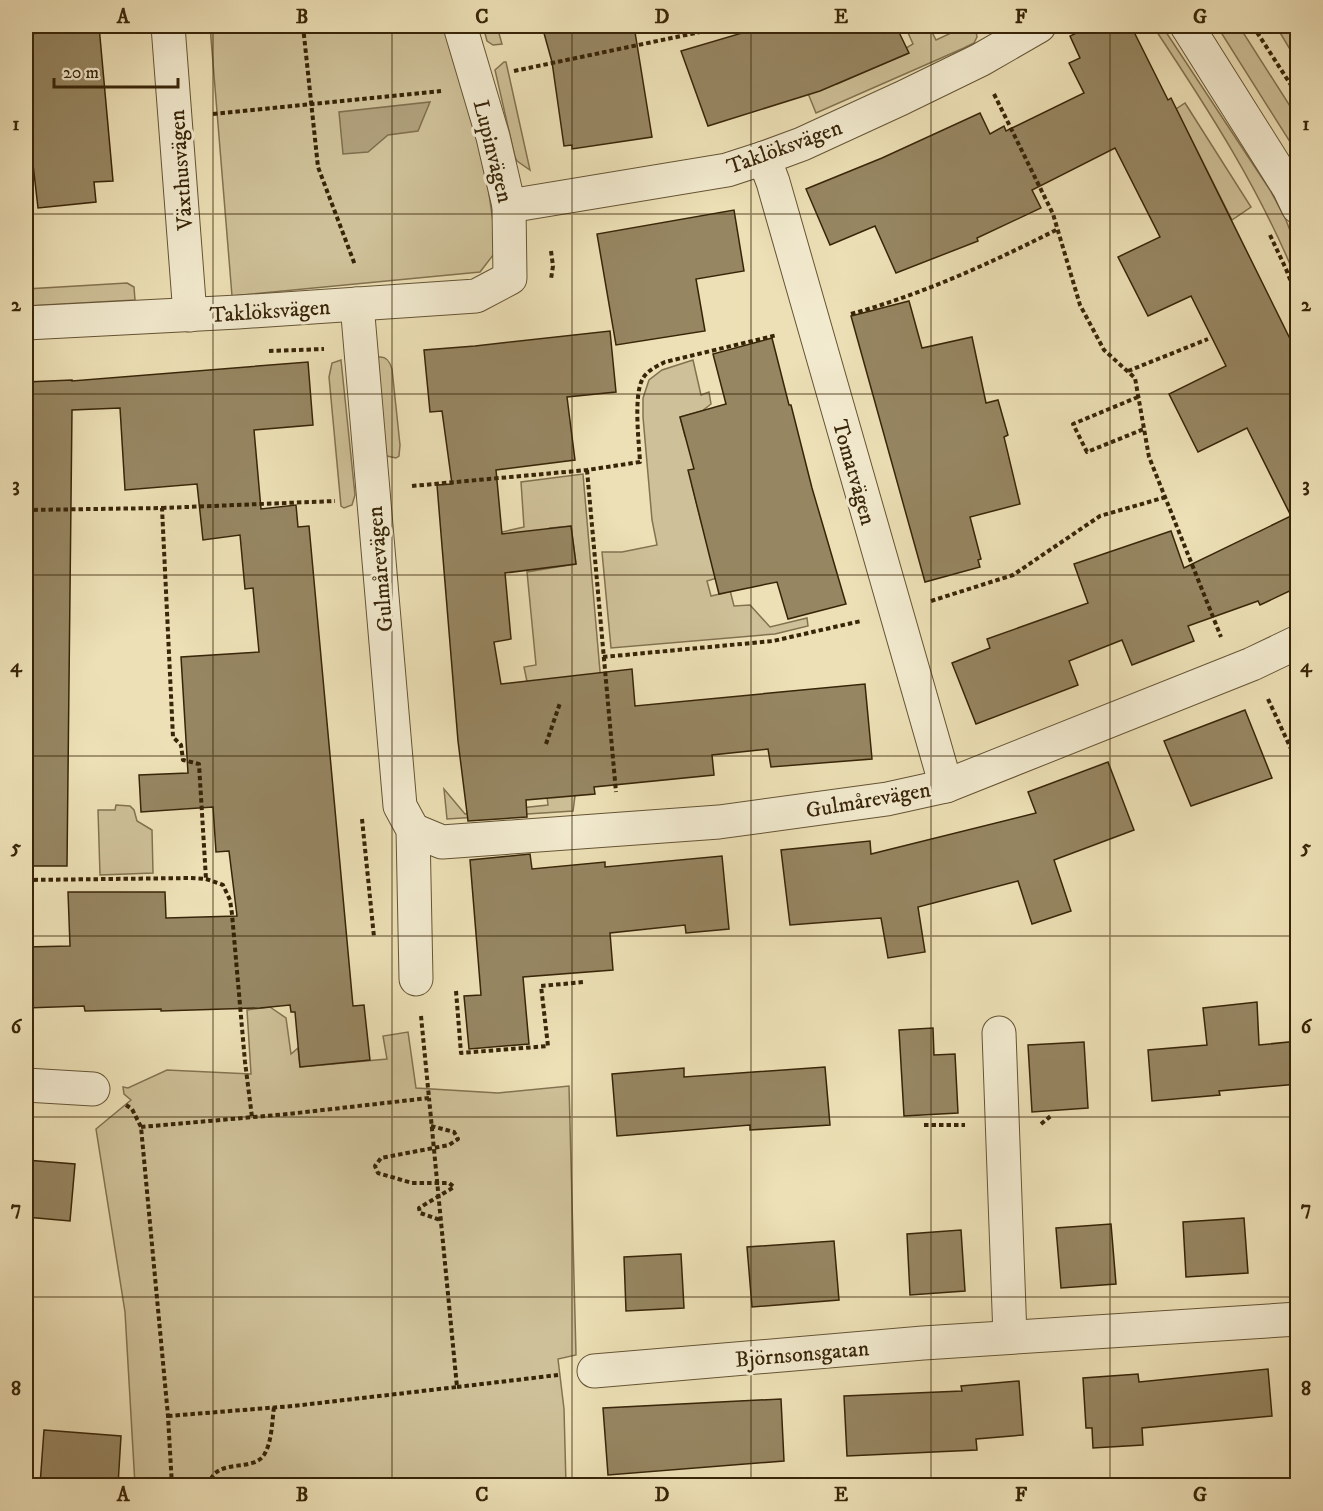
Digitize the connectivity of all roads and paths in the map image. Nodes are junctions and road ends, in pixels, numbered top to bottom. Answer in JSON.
{"nodes":[{"id":1,"x":168,"y":26,"type":"edge"},
{"id":2,"x":303,"y":26,"type":"edge"},
{"id":3,"x":460,"y":26,"type":"edge"},
{"id":4,"x":727,"y":26,"type":"edge"},
{"id":5,"x":1039,"y":26,"type":"edge"},
{"id":6,"x":1187,"y":26,"type":"edge"},
{"id":7,"x":1253,"y":26,"type":"edge"},
{"id":8,"x":1004,"y":34,"type":"edge"},
{"id":9,"x":511,"y":61,"type":"dead end"},
{"id":10,"x":514,"y":71,"type":"junction"},
{"id":11,"x":516,"y":82,"type":"dead end"},
{"id":12,"x":478,"y":87,"type":"junction"},
{"id":13,"x":993,"y":90,"type":"dead end"},
{"id":14,"x":1298,"y":96,"type":"edge"},
{"id":15,"x":313,"y":105,"type":"junction"},
{"id":16,"x":176,"y":117,"type":"junction"},
{"id":17,"x":764,"y":158,"type":"junction"},
{"id":18,"x":542,"y":200,"type":"junction"},
{"id":19,"x":509,"y":206,"type":"junction"},
{"id":20,"x":1298,"y":207,"type":"edge"},
{"id":21,"x":1058,"y":229,"type":"junction"},
{"id":22,"x":510,"y":278,"type":"joint"},
{"id":23,"x":550,"y":286,"type":"dead end"},
{"id":24,"x":357,"y":304,"type":"junction"},
{"id":25,"x":190,"y":315,"type":"junction"},
{"id":26,"x":26,"y":323,"type":"edge"},
{"id":27,"x":813,"y":325,"type":"junction"},
{"id":28,"x":1208,"y":339,"type":"dead end"},
{"id":29,"x":1128,"y":372,"type":"junction"},
{"id":30,"x":1138,"y":397,"type":"junction"},
{"id":31,"x":1144,"y":429,"type":"junction"},
{"id":32,"x":587,"y":471,"type":"junction"},
{"id":33,"x":409,"y":476,"type":"dead end"},
{"id":34,"x":410,"y":487,"type":"junction"},
{"id":35,"x":411,"y":497,"type":"dead end"},
{"id":36,"x":1166,"y":497,"type":"junction"},
{"id":37,"x":335,"y":501,"type":"dead end"},
{"id":38,"x":162,"y":508,"type":"junction"},
{"id":39,"x":26,"y":510,"type":"edge"},
{"id":40,"x":895,"y":613,"type":"junction"},
{"id":41,"x":1298,"y":642,"type":"edge"},
{"id":42,"x":603,"y":657,"type":"junction"},
{"id":43,"x":1243,"y":667,"type":"junction"},
{"id":44,"x":560,"y":703,"type":"dead end"},
{"id":45,"x":546,"y":744,"type":"dead end"},
{"id":46,"x":1298,"y":764,"type":"edge"},
{"id":47,"x":946,"y":786,"type":"junction"},
{"id":48,"x":413,"y":830,"type":"junction"},
{"id":49,"x":620,"y":830,"type":"junction"},
{"id":50,"x":366,"y":867,"type":"dead end"},
{"id":51,"x":206,"y":879,"type":"junction"},
{"id":52,"x":26,"y":880,"type":"edge"},
{"id":53,"x":375,"y":945,"type":"dead end"},
{"id":54,"x":416,"y":979,"type":"joint"},
{"id":55,"x":584,"y":982,"type":"dead end"},
{"id":56,"x":456,"y":991,"type":"dead end"},
{"id":57,"x":999,"y":1034,"type":"dead end"},
{"id":58,"x":26,"y":1085,"type":"edge"},
{"id":59,"x":93,"y":1089,"type":"joint"},
{"id":60,"x":429,"y":1098,"type":"junction"},
{"id":61,"x":252,"y":1117,"type":"junction"},
{"id":62,"x":141,"y":1126,"type":"junction"},
{"id":63,"x":431,"y":1126,"type":"junction"},
{"id":64,"x":433,"y":1148,"type":"junction"},
{"id":65,"x":436,"y":1182,"type":"junction"},
{"id":66,"x":437,"y":1198,"type":"junction"},
{"id":67,"x":440,"y":1220,"type":"junction"},
{"id":68,"x":1298,"y":1319,"type":"edge"},
{"id":69,"x":1010,"y":1337,"type":"junction"},
{"id":70,"x":594,"y":1371,"type":"joint"},
{"id":71,"x":457,"y":1388,"type":"junction"},
{"id":72,"x":274,"y":1407,"type":"junction"},
{"id":73,"x":168,"y":1416,"type":"junction"},
{"id":74,"x":172,"y":1485,"type":"edge"},
{"id":75,"x":212,"y":1485,"type":"edge"}],
"edges":[{"from":1,"to":16,"type":"street","name":"Växthusvägen"},
{"from":2,"to":15,"type":"path"},
{"from":3,"to":12,"type":"street","name":"Lupinvägen"},
{"from":4,"to":10,"type":"path"},
{"from":5,"to":8,"type":"street","name":"Taklöksvägen"},
{"from":6,"to":20,"type":"street"},
{"from":7,"to":14,"type":"path"},
{"from":8,"to":17,"type":"street","name":"Taklöksvägen"},
{"from":9,"to":10,"type":"path"},
{"from":10,"to":11,"type":"path"},
{"from":12,"to":15,"type":"path"},
{"from":12,"to":19,"type":"street","name":"Lupinvägen"},
{"from":13,"to":21,"type":"path"},
{"from":15,"to":16,"type":"path"},
{"from":15,"to":24,"type":"path"},
{"from":16,"to":25,"type":"street","name":"Växthusvägen"},
{"from":17,"to":18,"type":"street","name":"Taklöksvägen"},
{"from":17,"to":27,"type":"street","name":"Tomatvägen"},
{"from":18,"to":19,"type":"street","name":"Taklöksvägen"},
{"from":18,"to":23,"type":"path"},
{"from":19,"to":22,"type":"street","name":"Lupinvägen"},
{"from":21,"to":27,"type":"path"},
{"from":21,"to":29,"type":"path"},
{"from":22,"to":24,"type":"street","name":"Taklöksvägen"},
{"from":24,"to":25,"type":"street","name":"Taklöksvägen"},
{"from":24,"to":48,"type":"street","name":"Gulmårevägen"},
{"from":25,"to":26,"type":"street","name":"Taklöksvägen"},
{"from":27,"to":32,"type":"path"},
{"from":27,"to":40,"type":"street","name":"Tomatvägen"},
{"from":28,"to":29,"type":"path"},
{"from":29,"to":30,"type":"path"},
{"from":30,"to":31,"type":"path"},
{"from":30,"to":31,"type":"path"},
{"from":31,"to":36,"type":"path"},
{"from":32,"to":34,"type":"path"},
{"from":32,"to":42,"type":"path"},
{"from":33,"to":34,"type":"path"},
{"from":34,"to":35,"type":"path"},
{"from":36,"to":40,"type":"path"},
{"from":36,"to":43,"type":"path"},
{"from":37,"to":38,"type":"path"},
{"from":38,"to":39,"type":"path"},
{"from":38,"to":51,"type":"path"},
{"from":40,"to":42,"type":"path"},
{"from":40,"to":47,"type":"street","name":"Tomatvägen"},
{"from":41,"to":43,"type":"street","name":"Gulmårevägen"},
{"from":42,"to":49,"type":"path"},
{"from":43,"to":46,"type":"path"},
{"from":43,"to":47,"type":"street","name":"Gulmårevägen"},
{"from":44,"to":45,"type":"path"},
{"from":47,"to":49,"type":"street","name":"Gulmårevägen"},
{"from":48,"to":49,"type":"street","name":"Gulmårevägen"},
{"from":48,"to":54,"type":"street","name":"Gulmårevägen"},
{"from":50,"to":53,"type":"path"},
{"from":51,"to":52,"type":"path"},
{"from":51,"to":61,"type":"path"},
{"from":54,"to":60,"type":"path"},
{"from":55,"to":56,"type":"path"},
{"from":57,"to":69,"type":"street"},
{"from":58,"to":59,"type":"street"},
{"from":59,"to":62,"type":"path"},
{"from":60,"to":61,"type":"path"},
{"from":60,"to":63,"type":"path"},
{"from":61,"to":62,"type":"path"},
{"from":62,"to":73,"type":"path"},
{"from":63,"to":64,"type":"path"},
{"from":63,"to":64,"type":"path"},
{"from":64,"to":65,"type":"path"},
{"from":64,"to":65,"type":"path"},
{"from":65,"to":66,"type":"path"},
{"from":65,"to":66,"type":"path"},
{"from":66,"to":67,"type":"path"},
{"from":66,"to":67,"type":"path"},
{"from":67,"to":71,"type":"path"},
{"from":68,"to":69,"type":"street","name":"Björnsonsgatan"},
{"from":69,"to":70,"type":"street","name":"Björnsonsgatan"},
{"from":70,"to":71,"type":"path"},
{"from":71,"to":72,"type":"path"},
{"from":72,"to":73,"type":"path"},
{"from":72,"to":75,"type":"path"},
{"from":73,"to":74,"type":"path"}]}
